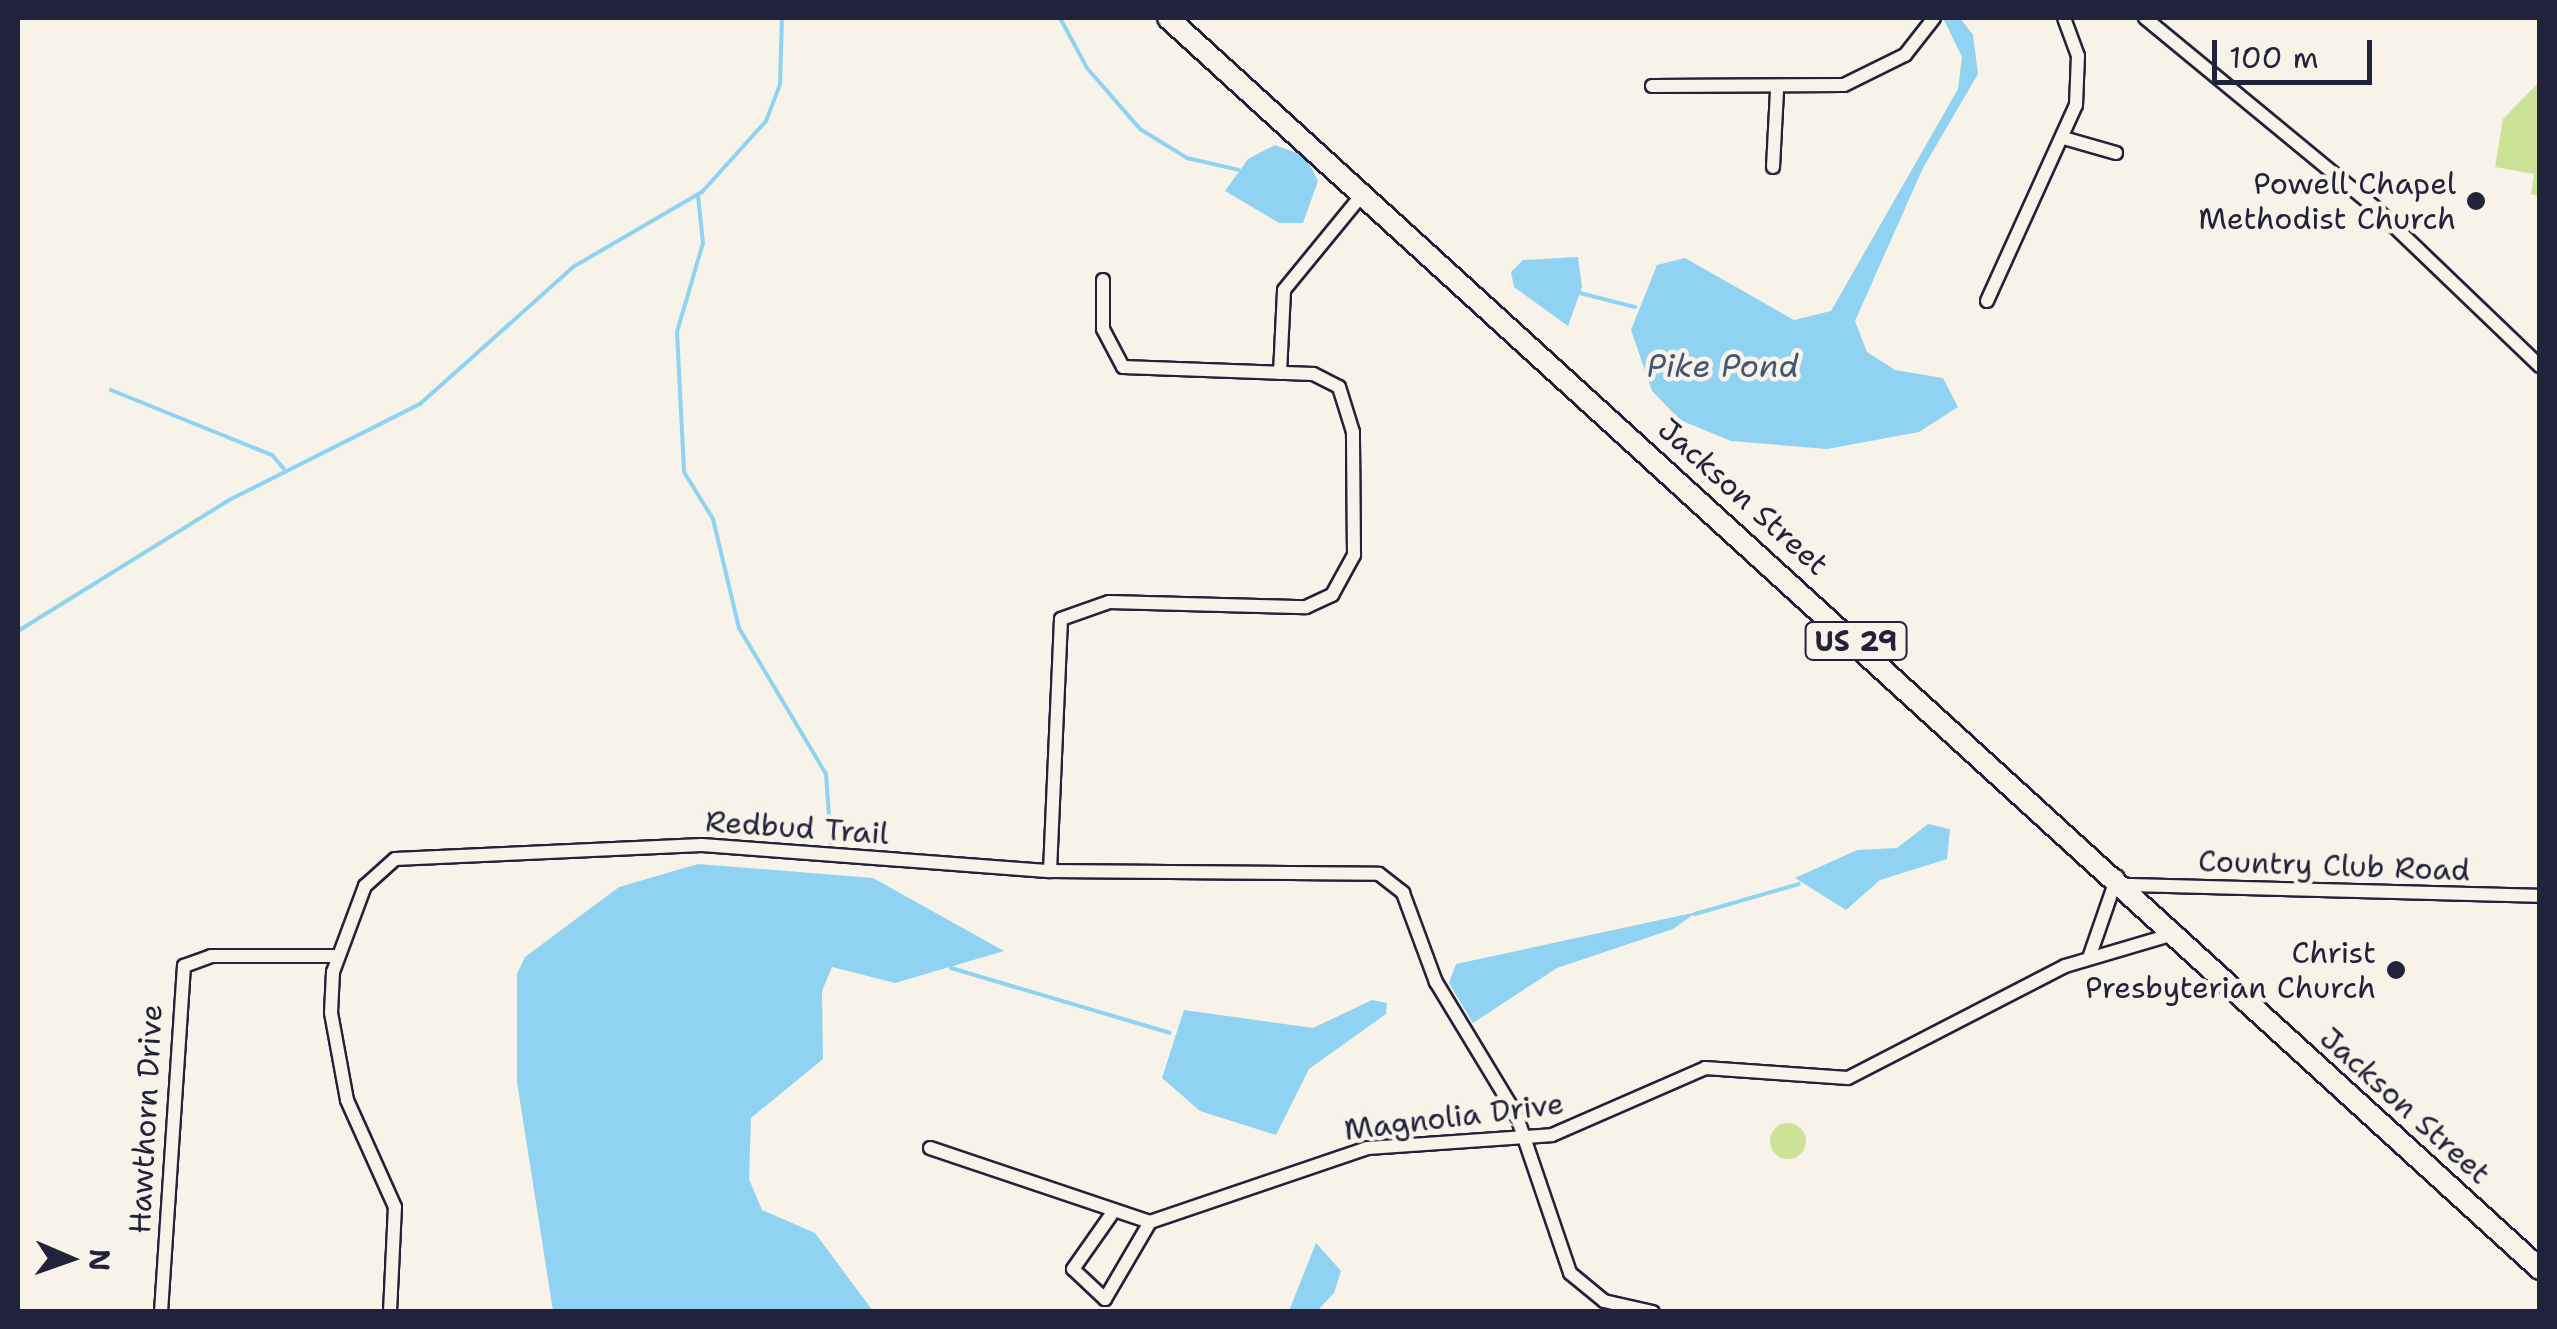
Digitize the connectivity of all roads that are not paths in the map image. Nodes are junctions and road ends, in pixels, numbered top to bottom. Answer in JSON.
{"nodes":[{"id":1,"x":1168,"y":18,"type":"edge"},
{"id":2,"x":1934,"y":18,"type":"edge"},
{"id":3,"x":2064,"y":18,"type":"edge"},
{"id":4,"x":2145,"y":18,"type":"edge"},
{"id":5,"x":1652,"y":86,"type":"dead end"},
{"id":6,"x":1778,"y":90,"type":"junction"},
{"id":7,"x":2066,"y":139,"type":"junction"},
{"id":8,"x":2116,"y":153,"type":"dead end"},
{"id":9,"x":1773,"y":167,"type":"dead end"},
{"id":10,"x":1361,"y":196,"type":"junction"},
{"id":11,"x":1103,"y":280,"type":"dead end"},
{"id":12,"x":1987,"y":300,"type":"dead end"},
{"id":13,"x":2540,"y":366,"type":"edge"},
{"id":14,"x":1280,"y":373,"type":"junction"},
{"id":15,"x":1050,"y":871,"type":"junction"},
{"id":16,"x":2122,"y":881,"type":"junction"},
{"id":17,"x":2540,"y":896,"type":"edge"},
{"id":18,"x":2177,"y":933,"type":"junction"},
{"id":19,"x":2090,"y":955,"type":"junction"},
{"id":20,"x":338,"y":956,"type":"junction"},
{"id":21,"x":1525,"y":1134,"type":"junction"},
{"id":22,"x":930,"y":1148,"type":"dead end"},
{"id":23,"x":1111,"y":1215,"type":"junction"},
{"id":24,"x":1150,"y":1222,"type":"junction"},
{"id":25,"x":2540,"y":1268,"type":"edge"},
{"id":26,"x":162,"y":1312,"type":"edge"},
{"id":27,"x":390,"y":1312,"type":"edge"},
{"id":28,"x":1653,"y":1312,"type":"edge"}],
"edges":[{"from":1,"to":10,"type":"main road","name":"Jackson Street","number":"US 29"},
{"from":2,"to":6,"type":"street"},
{"from":3,"to":7,"type":"street"},
{"from":4,"to":13,"type":"street"},
{"from":5,"to":6,"type":"street"},
{"from":6,"to":9,"type":"street"},
{"from":7,"to":8,"type":"street"},
{"from":7,"to":12,"type":"street"},
{"from":10,"to":14,"type":"street"},
{"from":10,"to":16,"type":"main road","name":"Jackson Street","number":"US 29"},
{"from":11,"to":14,"type":"street"},
{"from":14,"to":15,"type":"street"},
{"from":15,"to":20,"type":"street","name":"Redbud Trail"},
{"from":15,"to":21,"type":"street","name":"Redbud Trail"},
{"from":16,"to":17,"type":"street","name":"Country Club Road"},
{"from":16,"to":18,"type":"main road","name":"Jackson Street","number":"US 29"},
{"from":16,"to":19,"type":"street"},
{"from":18,"to":19,"type":"street","name":"Magnolia Drive"},
{"from":18,"to":25,"type":"main road","name":"Jackson Street","number":"US 29"},
{"from":19,"to":21,"type":"street","name":"Magnolia Drive"},
{"from":20,"to":26,"type":"street","name":"Hawthorn Drive"},
{"from":20,"to":27,"type":"street","name":"Redbud Trail"},
{"from":21,"to":24,"type":"street","name":"Magnolia Drive"},
{"from":21,"to":28,"type":"street","name":"Redbud Trail"},
{"from":22,"to":23,"type":"street","name":"Magnolia Drive"},
{"from":23,"to":24,"type":"street","name":"Magnolia Drive"},
{"from":23,"to":24,"type":"street"}]}
